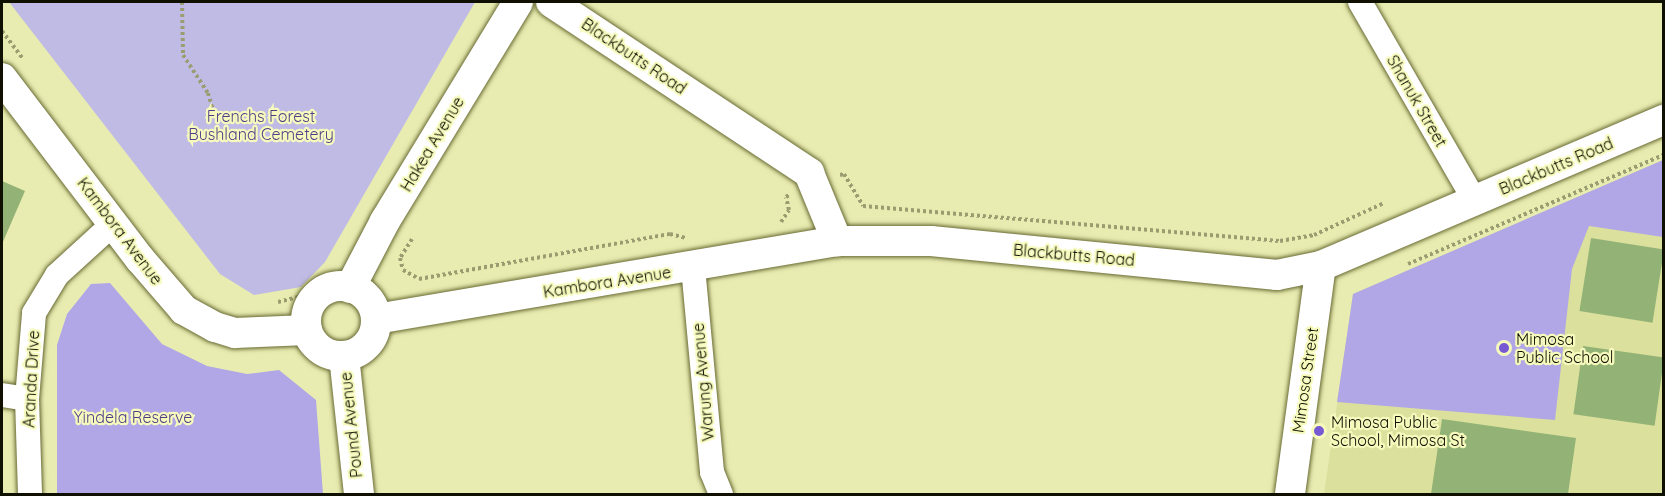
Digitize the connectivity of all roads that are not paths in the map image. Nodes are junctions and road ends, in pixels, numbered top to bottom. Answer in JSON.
{"nodes":[{"id":1,"x":518,"y":2,"type":"edge"},
{"id":2,"x":551,"y":2,"type":"edge"},
{"id":3,"x":1360,"y":2,"type":"edge"},
{"id":4,"x":12,"y":69,"type":"edge"},
{"id":5,"x":1664,"y":120,"type":"edge"},
{"id":6,"x":1475,"y":201,"type":"junction"},
{"id":7,"x":114,"y":223,"type":"junction"},
{"id":8,"x":837,"y":241,"type":"junction"},
{"id":9,"x":1321,"y":266,"type":"junction"},
{"id":10,"x":693,"y":267,"type":"junction"},
{"id":11,"x":339,"y":281,"type":"junction"},
{"id":12,"x":376,"y":319,"type":"junction"},
{"id":13,"x":307,"y":330,"type":"junction"},
{"id":14,"x":344,"y":356,"type":"junction"},
{"id":15,"x":2,"y":395,"type":"edge"},
{"id":16,"x":27,"y":399,"type":"junction"},
{"id":17,"x":30,"y":495,"type":"edge"},
{"id":18,"x":359,"y":495,"type":"edge"},
{"id":19,"x":721,"y":495,"type":"edge"},
{"id":20,"x":1290,"y":495,"type":"edge"}],
"edges":[{"from":1,"to":11,"type":"street","name":"Hakea Avenue"},
{"from":2,"to":8,"type":"street","name":"Blackbutts Road"},
{"from":3,"to":6,"type":"street","name":"Shanuk Street"},
{"from":4,"to":7,"type":"street","name":"Kambora Avenue"},
{"from":5,"to":6,"type":"street","name":"Blackbutts Road"},
{"from":6,"to":9,"type":"street","name":"Blackbutts Road"},
{"from":7,"to":13,"type":"street","name":"Kambora Avenue"},
{"from":7,"to":16,"type":"street","name":"Aranda Drive"},
{"from":8,"to":9,"type":"street","name":"Blackbutts Road"},
{"from":8,"to":10,"type":"street","name":"Kambora Avenue"},
{"from":9,"to":20,"type":"street","name":"Mimosa Street"},
{"from":10,"to":12,"type":"street","name":"Kambora Avenue"},
{"from":10,"to":19,"type":"street","name":"Warung Avenue"},
{"from":11,"to":12,"type":"street"},
{"from":11,"to":13,"type":"street"},
{"from":12,"to":14,"type":"street"},
{"from":13,"to":14,"type":"street"},
{"from":14,"to":18,"type":"street","name":"Pound Avenue"},
{"from":15,"to":16,"type":"street"},
{"from":16,"to":17,"type":"street","name":"Aranda Drive"}]}
